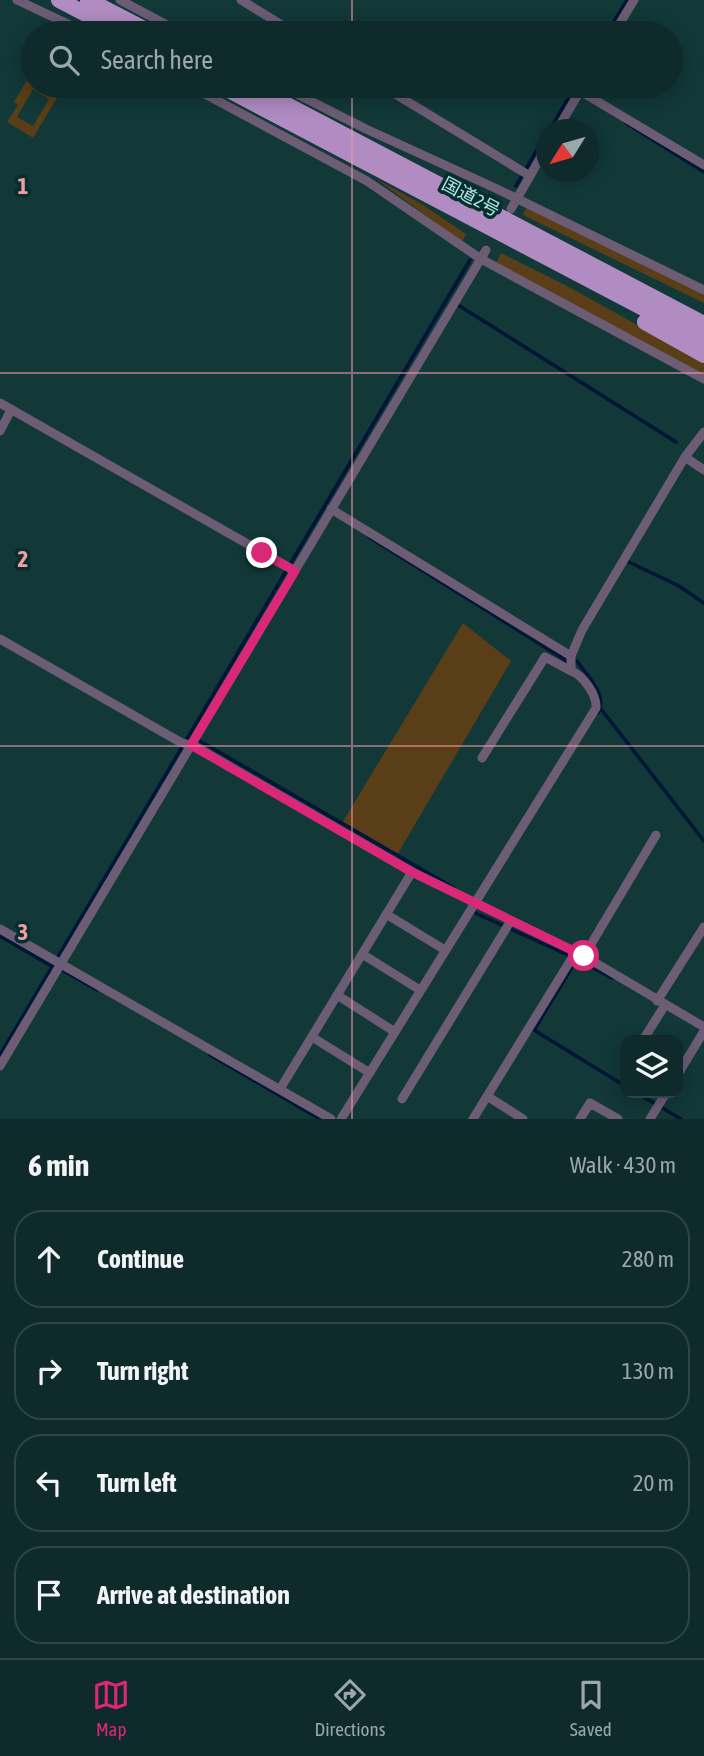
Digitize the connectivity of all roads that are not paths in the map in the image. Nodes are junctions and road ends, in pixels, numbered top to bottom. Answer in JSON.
{"nodes":[{"id":1,"x":17,"y":0,"type":"edge"},
{"id":2,"x":59,"y":0,"type":"edge"},
{"id":3,"x":88,"y":0,"type":"edge"},
{"id":4,"x":120,"y":0,"type":"edge"},
{"id":5,"x":241,"y":0,"type":"edge"},
{"id":6,"x":634,"y":0,"type":"edge"},
{"id":7,"x":62,"y":21,"type":"edge"},
{"id":8,"x":99,"y":21,"type":"edge"},
{"id":9,"x":129,"y":21,"type":"edge"},
{"id":10,"x":159,"y":21,"type":"edge"},
{"id":11,"x":275,"y":21,"type":"edge"},
{"id":12,"x":621,"y":21,"type":"edge"},
{"id":13,"x":212,"y":98,"type":"edge"},
{"id":14,"x":243,"y":98,"type":"edge"},
{"id":15,"x":274,"y":98,"type":"edge"},
{"id":16,"x":304,"y":98,"type":"edge"},
{"id":17,"x":402,"y":98,"type":"edge"},
{"id":18,"x":575,"y":98,"type":"edge"},
{"id":19,"x":597,"y":98,"type":"edge"},
{"id":20,"x":563,"y":119,"type":"edge"},
{"id":21,"x":536,"y":162,"type":"edge"},
{"id":22,"x":704,"y":165,"type":"edge"},
{"id":23,"x":526,"y":174,"type":"junction"},
{"id":24,"x":517,"y":199,"type":"junction"},
{"id":25,"x":468,"y":200,"type":"junction"},
{"id":26,"x":511,"y":209,"type":"dead end"},
{"id":27,"x":484,"y":254,"type":"junction"},
{"id":28,"x":598,"y":285,"type":"junction"},
{"id":29,"x":704,"y":290,"type":"edge"},
{"id":30,"x":704,"y":312,"type":"edge"},
{"id":31,"x":704,"y":324,"type":"edge"},
{"id":32,"x":704,"y":341,"type":"edge"},
{"id":33,"x":704,"y":355,"type":"edge"},
{"id":34,"x":704,"y":379,"type":"edge"},
{"id":35,"x":0,"y":403,"type":"edge"},
{"id":36,"x":11,"y":410,"type":"junction"},
{"id":37,"x":0,"y":431,"type":"edge"},
{"id":38,"x":704,"y":432,"type":"edge"},
{"id":39,"x":685,"y":457,"type":"junction"},
{"id":40,"x":704,"y":470,"type":"edge"},
{"id":41,"x":331,"y":509,"type":"junction"},
{"id":42,"x":291,"y":569,"type":"junction"},
{"id":43,"x":0,"y":639,"type":"edge"},
{"id":44,"x":571,"y":662,"type":"junction"},
{"id":45,"x":187,"y":744,"type":"junction"},
{"id":46,"x":482,"y":758,"type":"dead end"},
{"id":47,"x":656,"y":835,"type":"dead end"},
{"id":48,"x":412,"y":872,"type":"junction"},
{"id":49,"x":472,"y":904,"type":"junction"},
{"id":50,"x":386,"y":915,"type":"junction"},
{"id":51,"x":508,"y":925,"type":"junction"},
{"id":52,"x":704,"y":927,"type":"edge"},
{"id":53,"x":0,"y":929,"type":"edge"},
{"id":54,"x":444,"y":950,"type":"junction"},
{"id":55,"x":362,"y":954,"type":"junction"},
{"id":56,"x":576,"y":956,"type":"junction"},
{"id":57,"x":57,"y":962,"type":"junction"},
{"id":58,"x":421,"y":990,"type":"junction"},
{"id":59,"x":337,"y":995,"type":"junction"},
{"id":60,"x":661,"y":1003,"type":"junction"},
{"id":61,"x":704,"y":1029,"type":"edge"},
{"id":62,"x":395,"y":1032,"type":"junction"},
{"id":63,"x":645,"y":1035,"type":"edge"},
{"id":64,"x":312,"y":1037,"type":"junction"},
{"id":65,"x":683,"y":1065,"type":"edge"},
{"id":66,"x":0,"y":1066,"type":"edge"},
{"id":67,"x":370,"y":1073,"type":"junction"},
{"id":68,"x":280,"y":1089,"type":"junction"},
{"id":69,"x":487,"y":1096,"type":"junction"},
{"id":70,"x":663,"y":1098,"type":"edge"},
{"id":71,"x":402,"y":1099,"type":"dead end"},
{"id":72,"x":331,"y":1119,"type":"edge"},
{"id":73,"x":341,"y":1119,"type":"edge"},
{"id":74,"x":473,"y":1119,"type":"edge"},
{"id":75,"x":523,"y":1119,"type":"edge"},
{"id":76,"x":580,"y":1119,"type":"edge"},
{"id":77,"x":618,"y":1119,"type":"edge"},
{"id":78,"x":650,"y":1119,"type":"edge"}],
"edges":[{"from":1,"to":7,"type":"street"},
{"from":2,"to":8,"type":"highway"},
{"from":3,"to":9,"type":"highway"},
{"from":4,"to":10,"type":"street"},
{"from":5,"to":11,"type":"street"},
{"from":6,"to":12,"type":"street"},
{"from":13,"to":27,"type":"street"},
{"from":14,"to":28,"type":"highway","name":"国道2号"},
{"from":15,"to":25,"type":"highway","name":"国道2号"},
{"from":16,"to":24,"type":"street"},
{"from":17,"to":23,"type":"street"},
{"from":18,"to":20,"type":"street"},
{"from":19,"to":22,"type":"street"},
{"from":21,"to":23,"type":"street"},
{"from":23,"to":24,"type":"street"},
{"from":24,"to":26,"type":"street"},
{"from":24,"to":29,"type":"street"},
{"from":25,"to":30,"type":"highway"},
{"from":25,"to":31,"type":"highway","name":"国道2号"},
{"from":27,"to":34,"type":"street"},
{"from":27,"to":41,"type":"street"},
{"from":28,"to":32,"type":"highway","name":"国道2号"},
{"from":28,"to":33,"type":"highway"},
{"from":35,"to":36,"type":"street"},
{"from":36,"to":37,"type":"street"},
{"from":36,"to":42,"type":"street"},
{"from":38,"to":39,"type":"street"},
{"from":39,"to":40,"type":"street"},
{"from":39,"to":44,"type":"street"},
{"from":41,"to":42,"type":"street"},
{"from":41,"to":44,"type":"street"},
{"from":42,"to":45,"type":"street"},
{"from":43,"to":45,"type":"street"},
{"from":44,"to":46,"type":"street"},
{"from":44,"to":49,"type":"street"},
{"from":45,"to":48,"type":"street"},
{"from":45,"to":57,"type":"street"},
{"from":47,"to":56,"type":"street"},
{"from":48,"to":49,"type":"street"},
{"from":48,"to":50,"type":"street"},
{"from":49,"to":51,"type":"street"},
{"from":49,"to":54,"type":"street"},
{"from":50,"to":54,"type":"street"},
{"from":50,"to":55,"type":"street"},
{"from":51,"to":56,"type":"street"},
{"from":51,"to":71,"type":"street"},
{"from":52,"to":60,"type":"street"},
{"from":53,"to":57,"type":"street"},
{"from":54,"to":58,"type":"street"},
{"from":55,"to":58,"type":"street"},
{"from":55,"to":59,"type":"street"},
{"from":56,"to":60,"type":"street"},
{"from":56,"to":69,"type":"street"},
{"from":57,"to":66,"type":"street"},
{"from":57,"to":68,"type":"street"},
{"from":58,"to":62,"type":"street"},
{"from":59,"to":62,"type":"street"},
{"from":59,"to":64,"type":"street"},
{"from":60,"to":61,"type":"street"},
{"from":60,"to":63,"type":"street"},
{"from":61,"to":65,"type":"street"},
{"from":62,"to":67,"type":"street"},
{"from":64,"to":67,"type":"street"},
{"from":64,"to":68,"type":"street"},
{"from":67,"to":73,"type":"street"},
{"from":68,"to":72,"type":"street"},
{"from":69,"to":74,"type":"street"},
{"from":69,"to":75,"type":"street"},
{"from":70,"to":78,"type":"street"},
{"from":76,"to":77,"type":"street"}]}
